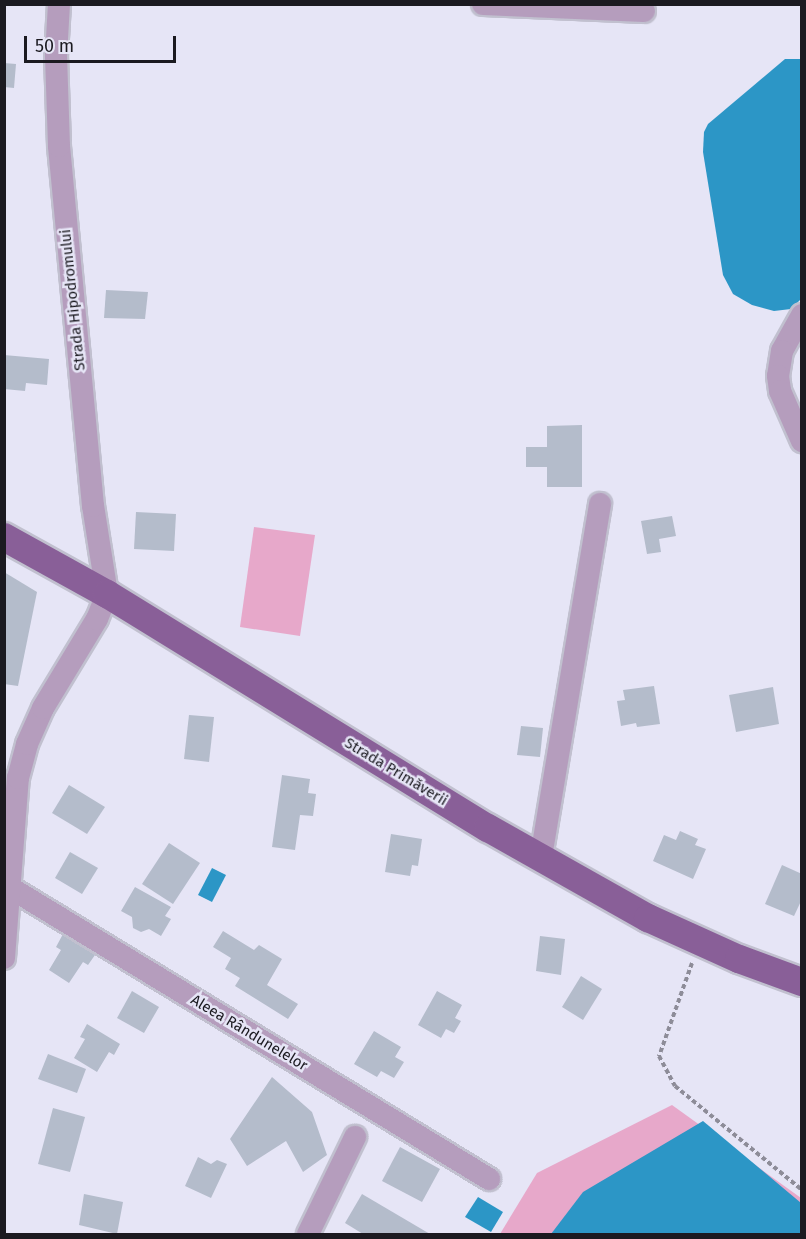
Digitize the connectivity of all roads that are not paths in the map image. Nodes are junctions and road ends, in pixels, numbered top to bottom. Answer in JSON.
{"nodes":[{"id":1,"x":59,"y":4,"type":"edge"},
{"id":2,"x":483,"y":4,"type":"edge"},
{"id":3,"x":644,"y":11,"type":"dead end"},
{"id":4,"x":801,"y":315,"type":"edge"},
{"id":5,"x":801,"y":441,"type":"edge"},
{"id":6,"x":600,"y":504,"type":"dead end"},
{"id":7,"x":4,"y":537,"type":"edge"},
{"id":8,"x":107,"y":594,"type":"junction"},
{"id":9,"x":541,"y":857,"type":"junction"},
{"id":10,"x":9,"y":887,"type":"junction"},
{"id":11,"x":4,"y":958,"type":"edge"},
{"id":12,"x":801,"y":982,"type":"edge"},
{"id":13,"x":355,"y":1137,"type":"dead end"},
{"id":14,"x":489,"y":1179,"type":"dead end"},
{"id":15,"x":308,"y":1234,"type":"edge"}],
"edges":[{"from":1,"to":8,"type":"street","name":"Strada Hipodromului"},
{"from":2,"to":3,"type":"street"},
{"from":4,"to":5,"type":"street"},
{"from":6,"to":9,"type":"street"},
{"from":7,"to":8,"type":"main road","name":"Strada Primăverii"},
{"from":8,"to":9,"type":"main road","name":"Strada Primăverii"},
{"from":8,"to":10,"type":"street"},
{"from":9,"to":12,"type":"main road","name":"Strada Primăverii"},
{"from":10,"to":11,"type":"street"},
{"from":10,"to":14,"type":"street","name":"Aleea Rândunelelor"},
{"from":13,"to":15,"type":"street"}]}
